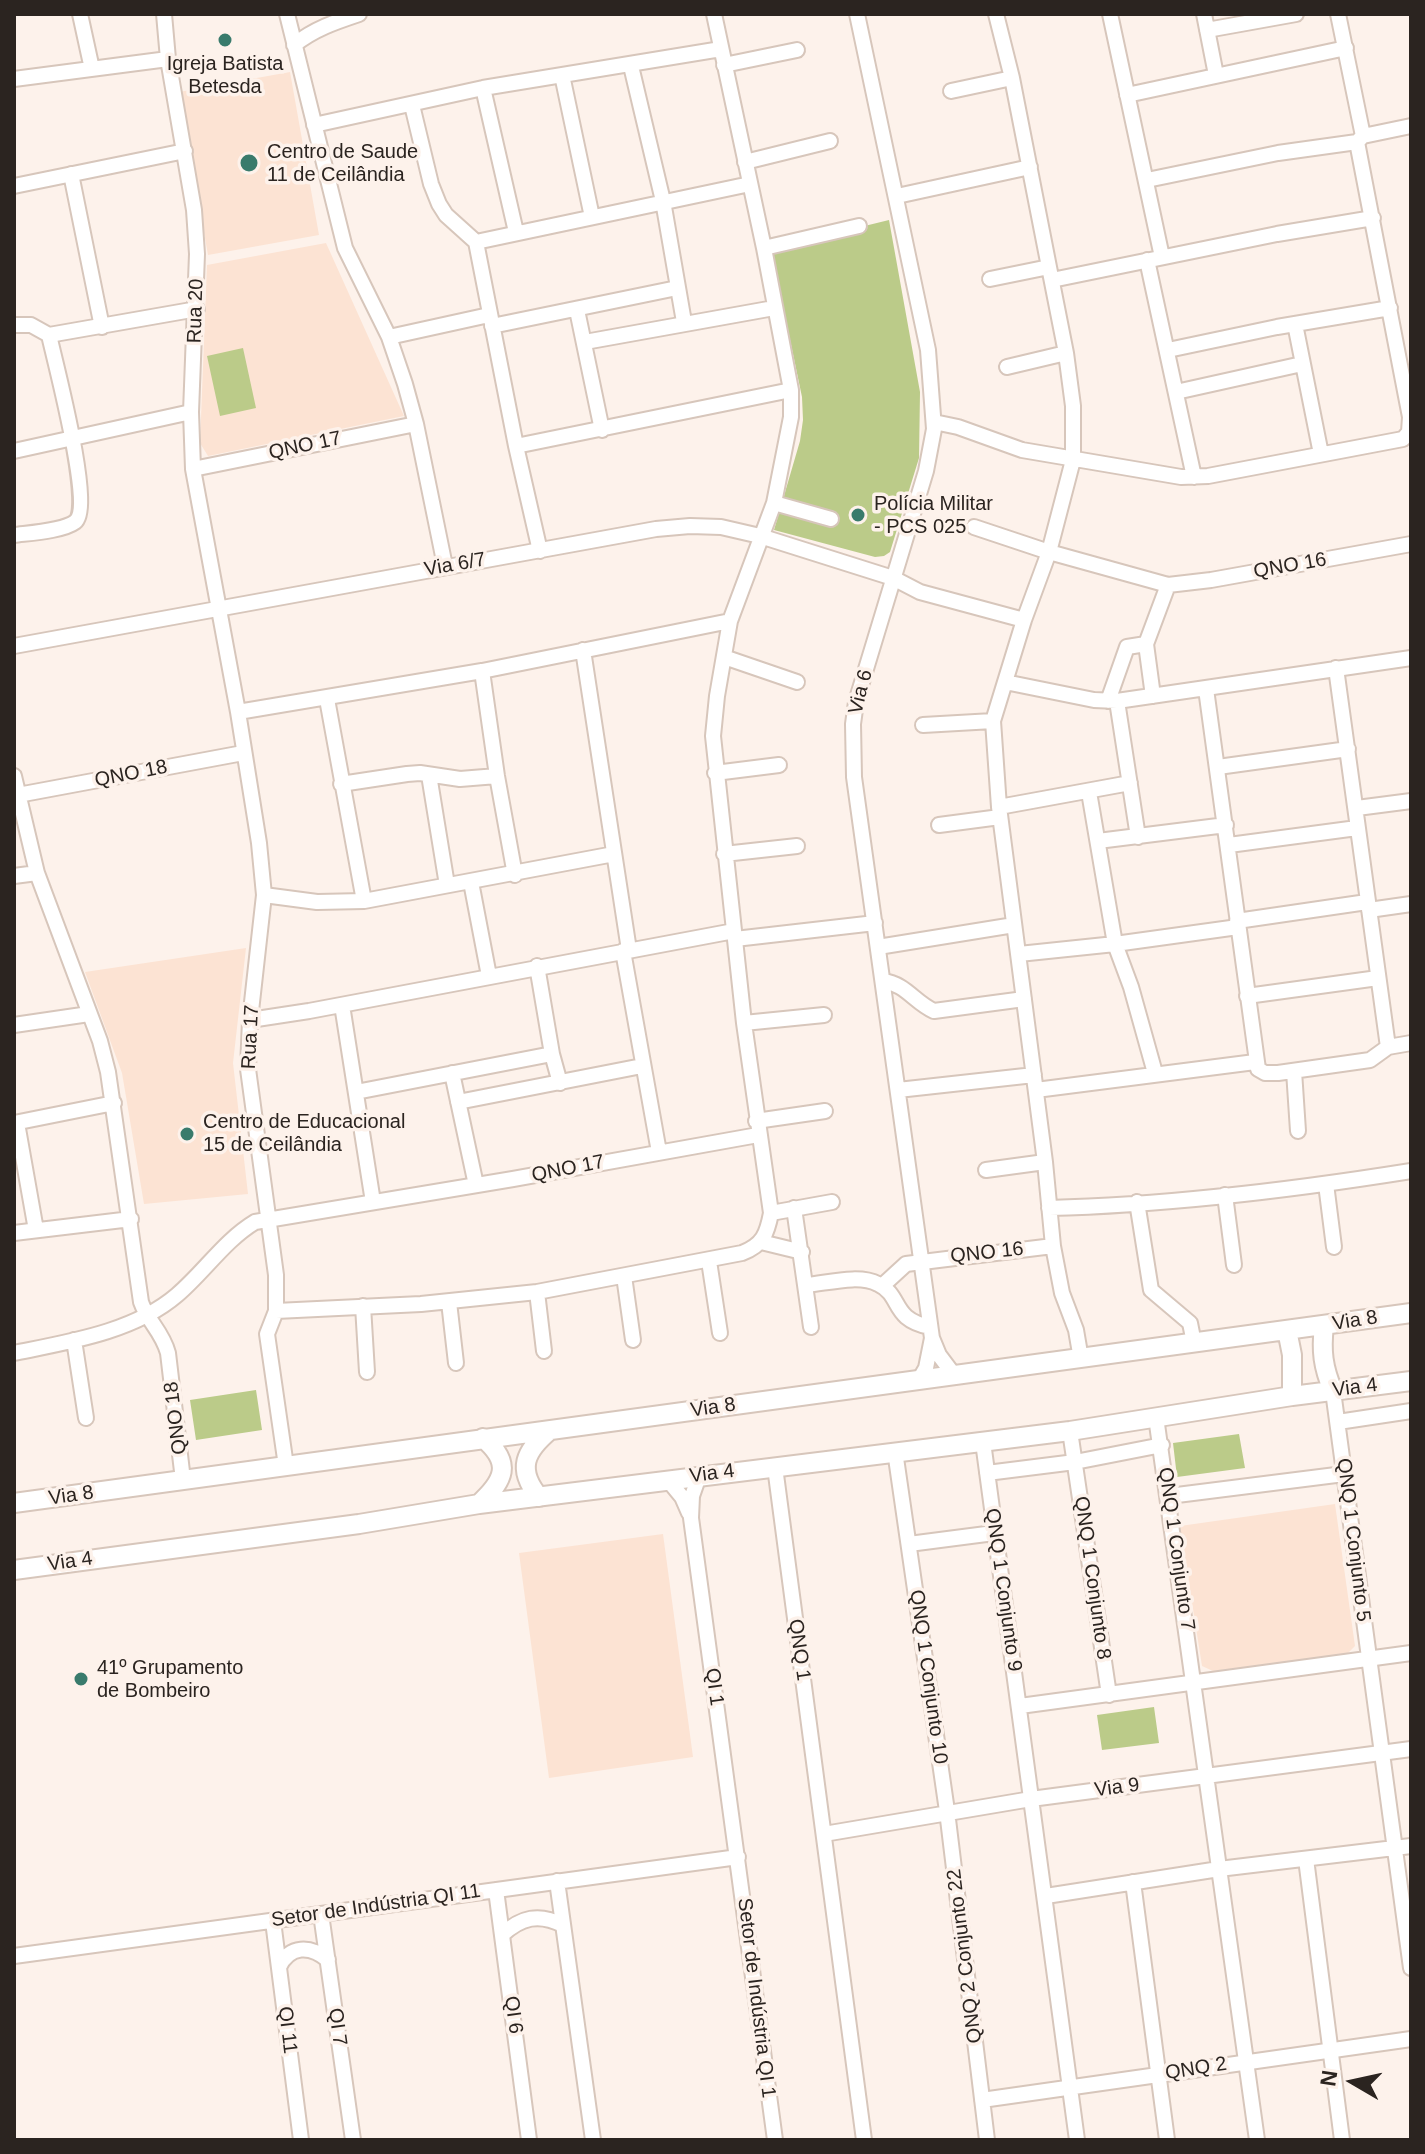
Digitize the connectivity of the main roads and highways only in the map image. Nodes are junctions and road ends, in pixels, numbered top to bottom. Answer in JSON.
{"nodes":[{"id":1,"x":1411,"y":1313,"type":"edge"},
{"id":2,"x":1324,"y":1326,"type":"junction"},
{"id":3,"x":1287,"y":1330,"type":"junction"},
{"id":4,"x":1411,"y":1381,"type":"edge"},
{"id":5,"x":1333,"y":1391,"type":"junction"},
{"id":6,"x":1292,"y":1396,"type":"junction"},
{"id":7,"x":550,"y":1430,"type":"junction"},
{"id":8,"x":483,"y":1438,"type":"junction"},
{"id":9,"x":539,"y":1497,"type":"junction"},
{"id":10,"x":14,"y":1503,"type":"edge"},
{"id":11,"x":479,"y":1504,"type":"junction"},
{"id":12,"x":14,"y":1570,"type":"edge"}],
"edges":[{"from":1,"to":2,"type":"main road","name":"Via 8"},
{"from":2,"to":3,"type":"main road","name":"Via 8"},
{"from":2,"to":5,"type":"main road"},
{"from":3,"to":6,"type":"main road"},
{"from":3,"to":7,"type":"main road","name":"Via 8"},
{"from":4,"to":5,"type":"main road","name":"Via 4"},
{"from":5,"to":6,"type":"main road","name":"Via 4"},
{"from":6,"to":9,"type":"main road","name":"Via 4"},
{"from":7,"to":8,"type":"main road","name":"Via 8"},
{"from":7,"to":9,"type":"main road"},
{"from":8,"to":10,"type":"main road","name":"Via 8"},
{"from":8,"to":11,"type":"main road"},
{"from":9,"to":11,"type":"main road","name":"Via 4"},
{"from":11,"to":12,"type":"main road","name":"Via 4"}]}
